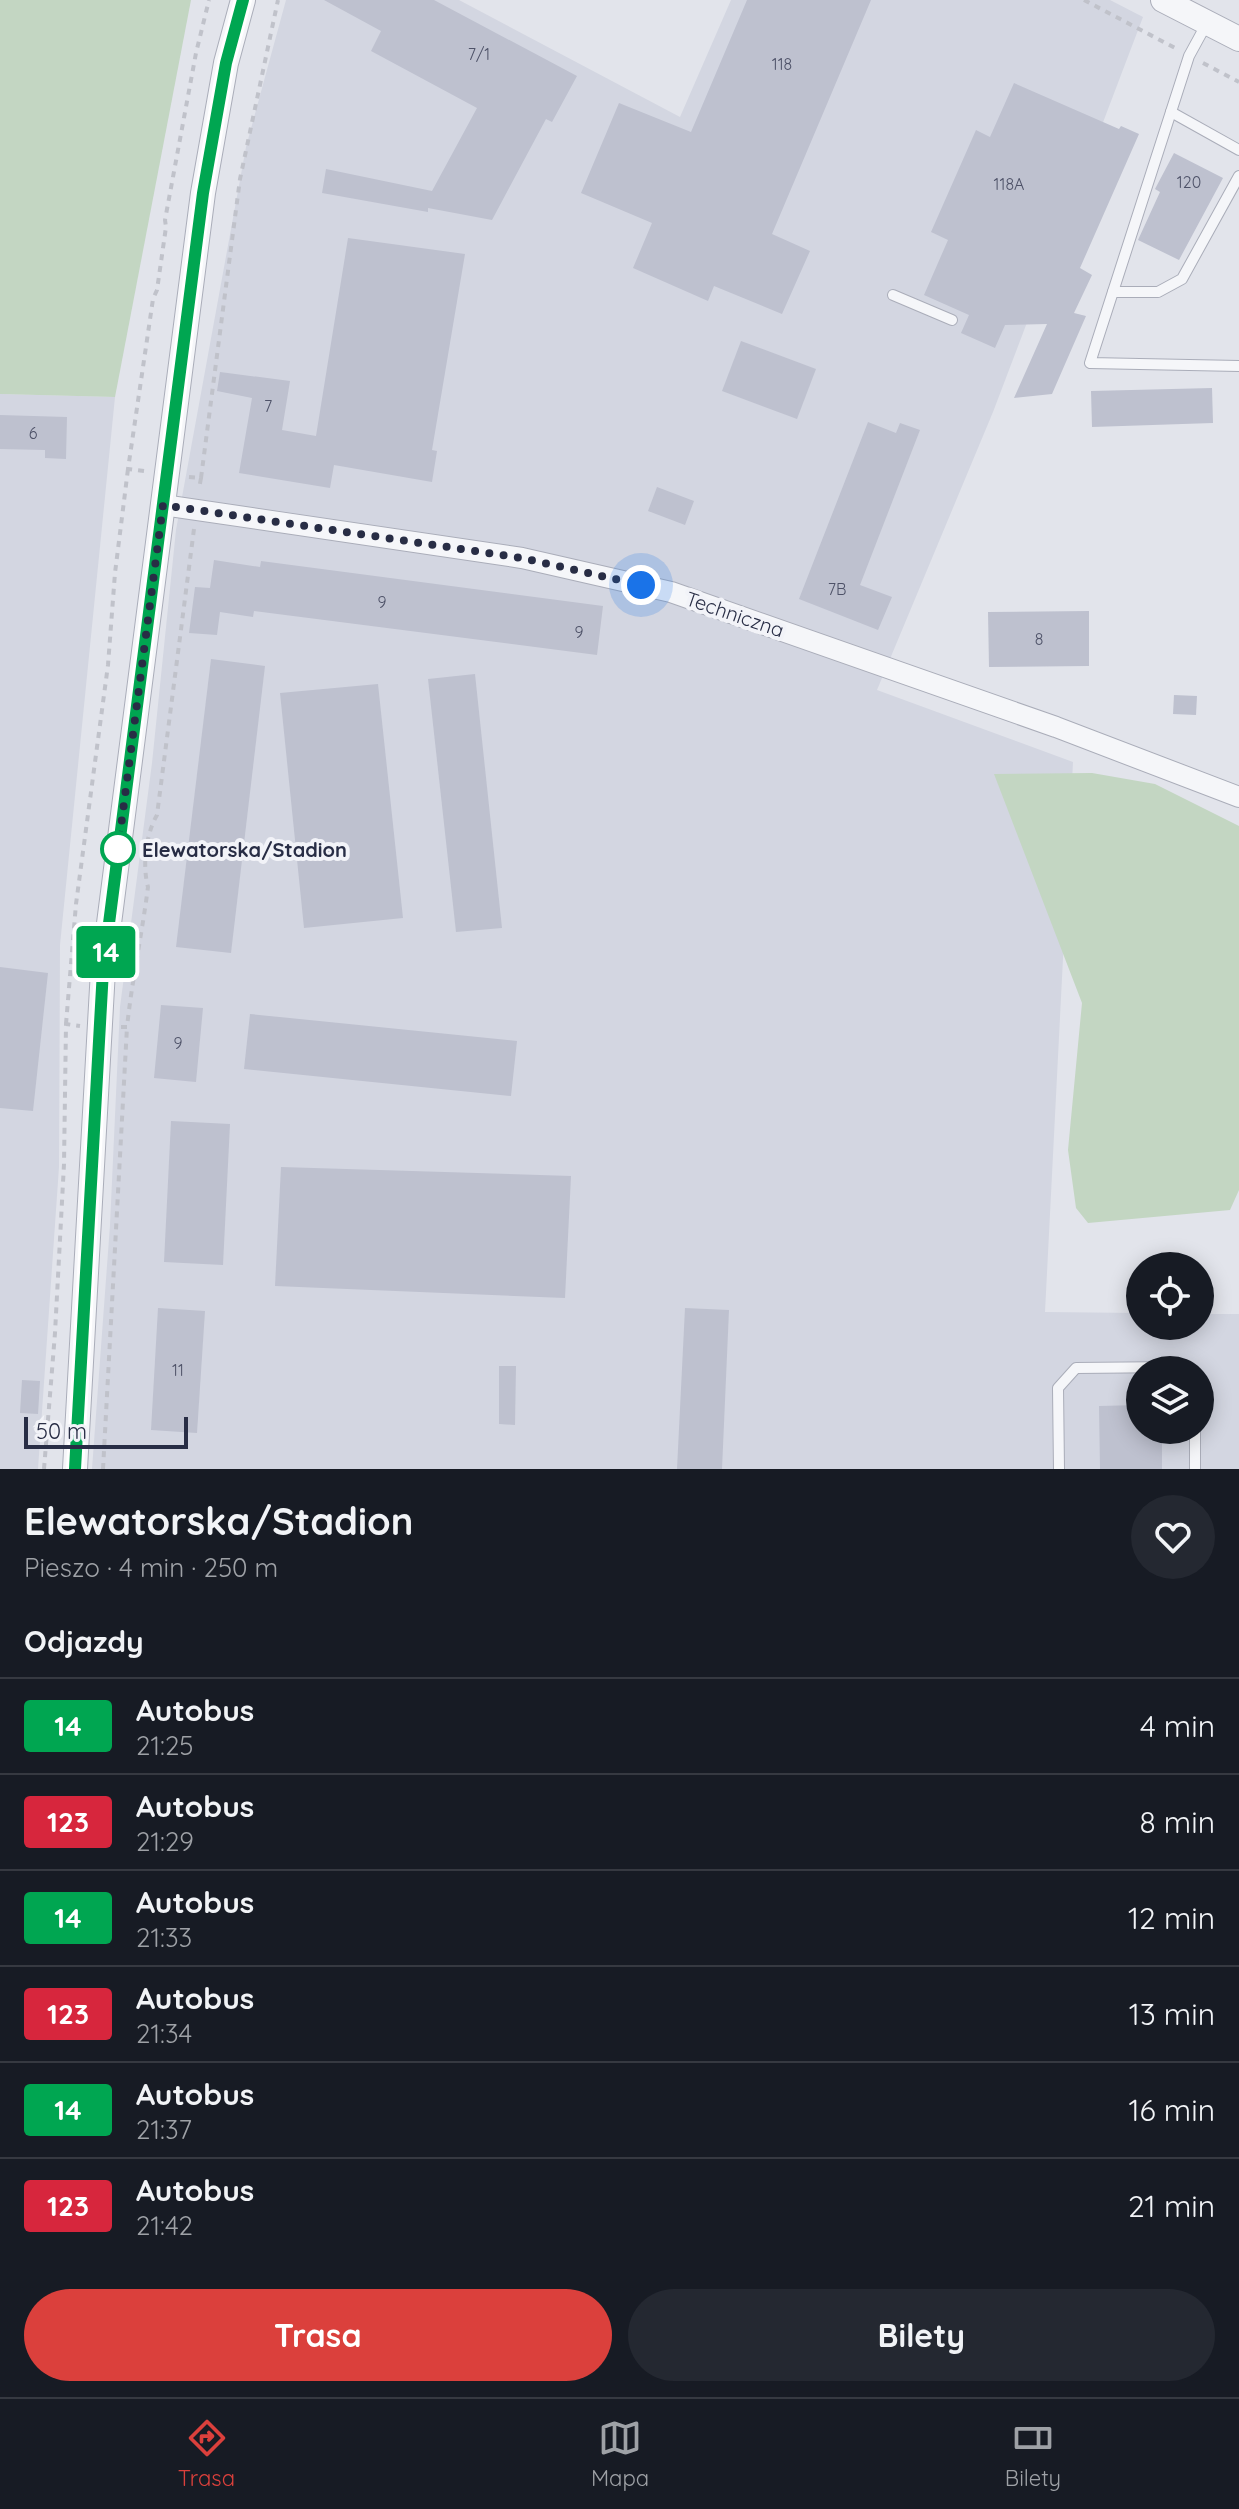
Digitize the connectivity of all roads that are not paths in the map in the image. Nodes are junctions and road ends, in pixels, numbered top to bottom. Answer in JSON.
{"nodes":[{"id":1,"x":243,"y":0,"type":"edge"},
{"id":2,"x":1163,"y":0,"type":"edge"},
{"id":3,"x":1207,"y":23,"type":"junction"},
{"id":4,"x":1239,"y":39,"type":"edge"},
{"id":5,"x":1171,"y":112,"type":"junction"},
{"id":6,"x":1239,"y":150,"type":"edge"},
{"id":7,"x":1239,"y":176,"type":"edge"},
{"id":8,"x":1113,"y":292,"type":"junction"},
{"id":9,"x":893,"y":295,"type":"dead end"},
{"id":10,"x":952,"y":320,"type":"dead end"},
{"id":11,"x":1239,"y":366,"type":"edge"},
{"id":12,"x":163,"y":505,"type":"junction"},
{"id":13,"x":1239,"y":797,"type":"edge"},
{"id":14,"x":1126,"y":1368,"type":"edge"},
{"id":15,"x":1195,"y":1444,"type":"edge"},
{"id":16,"x":75,"y":1469,"type":"edge"},
{"id":17,"x":1059,"y":1469,"type":"edge"},
{"id":18,"x":1195,"y":1469,"type":"edge"}],
"edges":[{"from":1,"to":12,"type":"street"},
{"from":2,"to":3,"type":"street"},
{"from":3,"to":4,"type":"street"},
{"from":3,"to":5,"type":"lane"},
{"from":5,"to":6,"type":"lane"},
{"from":5,"to":8,"type":"lane"},
{"from":7,"to":8,"type":"lane"},
{"from":8,"to":11,"type":"lane"},
{"from":9,"to":10,"type":"lane"},
{"from":12,"to":13,"type":"street","name":"Techniczna"},
{"from":12,"to":16,"type":"street"},
{"from":14,"to":17,"type":"lane"},
{"from":15,"to":18,"type":"lane"}]}
